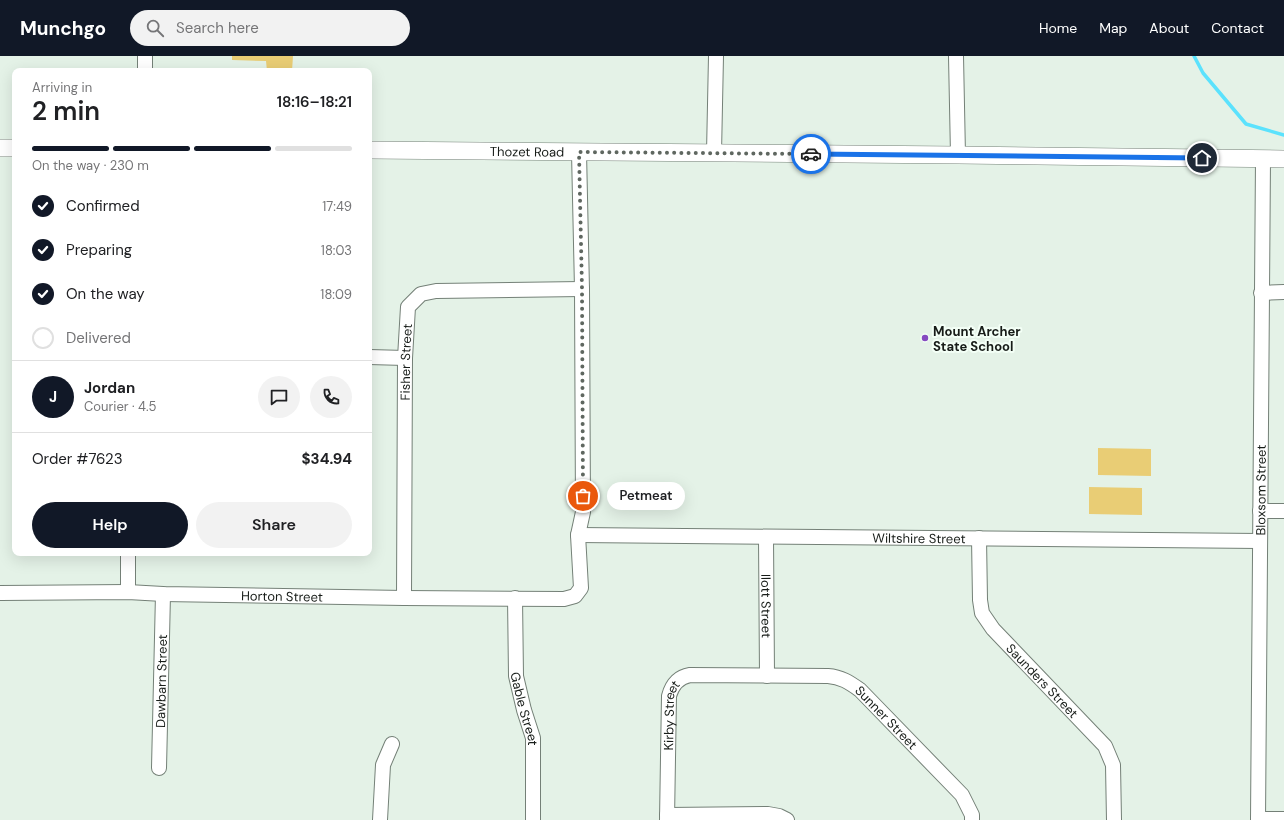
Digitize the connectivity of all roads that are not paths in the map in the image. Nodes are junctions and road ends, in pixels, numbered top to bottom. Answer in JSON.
{"nodes":[{"id":1,"x":145,"y":56,"type":"edge"},
{"id":2,"x":716,"y":56,"type":"edge"},
{"id":3,"x":956,"y":56,"type":"edge"},
{"id":4,"x":145,"y":68,"type":"edge"},
{"id":5,"x":0,"y":148,"type":"edge"},
{"id":6,"x":12,"y":148,"type":"edge"},
{"id":7,"x":372,"y":150,"type":"edge"},
{"id":8,"x":579,"y":152,"type":"junction"},
{"id":9,"x":714,"y":153,"type":"junction"},
{"id":10,"x":958,"y":155,"type":"junction"},
{"id":11,"x":1263,"y":159,"type":"junction"},
{"id":12,"x":1284,"y":160,"type":"edge"},
{"id":13,"x":582,"y":289,"type":"junction"},
{"id":14,"x":1284,"y":292,"type":"edge"},
{"id":15,"x":1261,"y":293,"type":"junction"},
{"id":16,"x":372,"y":357,"type":"edge"},
{"id":17,"x":405,"y":358,"type":"junction"},
{"id":18,"x":1260,"y":511,"type":"junction"},
{"id":19,"x":1284,"y":511,"type":"edge"},
{"id":20,"x":578,"y":535,"type":"junction"},
{"id":21,"x":766,"y":537,"type":"junction"},
{"id":22,"x":979,"y":538,"type":"junction"},
{"id":23,"x":1260,"y":541,"type":"junction"},
{"id":24,"x":128,"y":556,"type":"edge"},
{"id":25,"x":128,"y":592,"type":"junction"},
{"id":26,"x":0,"y":593,"type":"edge"},
{"id":27,"x":163,"y":594,"type":"junction"},
{"id":28,"x":404,"y":598,"type":"junction"},
{"id":29,"x":515,"y":598,"type":"junction"},
{"id":30,"x":767,"y":676,"type":"junction"},
{"id":31,"x":392,"y":744,"type":"dead end"},
{"id":32,"x":159,"y":768,"type":"dead end"},
{"id":33,"x":667,"y":817,"type":"edge"},
{"id":34,"x":1258,"y":819,"type":"edge"},
{"id":35,"x":1284,"y":819,"type":"edge"},
{"id":36,"x":380,"y":820,"type":"edge"},
{"id":37,"x":533,"y":820,"type":"edge"},
{"id":38,"x":787,"y":820,"type":"edge"},
{"id":39,"x":972,"y":820,"type":"edge"},
{"id":40,"x":1114,"y":820,"type":"edge"}],
"edges":[{"from":1,"to":4,"type":"street"},
{"from":2,"to":9,"type":"street"},
{"from":3,"to":10,"type":"street"},
{"from":5,"to":6,"type":"street"},
{"from":7,"to":8,"type":"street","name":"Thozet Road"},
{"from":8,"to":9,"type":"street","name":"Thozet Road"},
{"from":8,"to":13,"type":"street"},
{"from":9,"to":10,"type":"street","name":"Thozet Road"},
{"from":10,"to":11,"type":"street","name":"Thozet Road"},
{"from":11,"to":12,"type":"street","name":"Thozet Road"},
{"from":11,"to":15,"type":"street","name":"Bloxsom Street"},
{"from":13,"to":17,"type":"street","name":"Fisher Street"},
{"from":13,"to":20,"type":"street"},
{"from":14,"to":15,"type":"street"},
{"from":15,"to":18,"type":"street","name":"Bloxsom Street"},
{"from":16,"to":17,"type":"street"},
{"from":17,"to":28,"type":"street","name":"Fisher Street"},
{"from":18,"to":19,"type":"street"},
{"from":18,"to":23,"type":"street","name":"Bloxsom Street"},
{"from":20,"to":21,"type":"street","name":"Wiltshire Street"},
{"from":20,"to":29,"type":"street","name":"Horton Street"},
{"from":21,"to":22,"type":"street","name":"Wiltshire Street"},
{"from":21,"to":30,"type":"street","name":"Ilott Street"},
{"from":22,"to":23,"type":"street","name":"Wiltshire Street"},
{"from":22,"to":40,"type":"street","name":"Saunders Street"},
{"from":23,"to":34,"type":"street","name":"Bloxsom Street"},
{"from":24,"to":25,"type":"street"},
{"from":25,"to":26,"type":"street","name":"Horton Street"},
{"from":25,"to":27,"type":"street","name":"Horton Street"},
{"from":27,"to":28,"type":"street","name":"Horton Street"},
{"from":27,"to":32,"type":"street","name":"Dawbarn Street"},
{"from":28,"to":29,"type":"street","name":"Horton Street"},
{"from":29,"to":37,"type":"street","name":"Gable Street"},
{"from":30,"to":33,"type":"street","name":"Kirby Street"},
{"from":30,"to":39,"type":"street","name":"Sunner Street"},
{"from":31,"to":36,"type":"street"},
{"from":33,"to":38,"type":"street"},
{"from":34,"to":35,"type":"street"}]}
